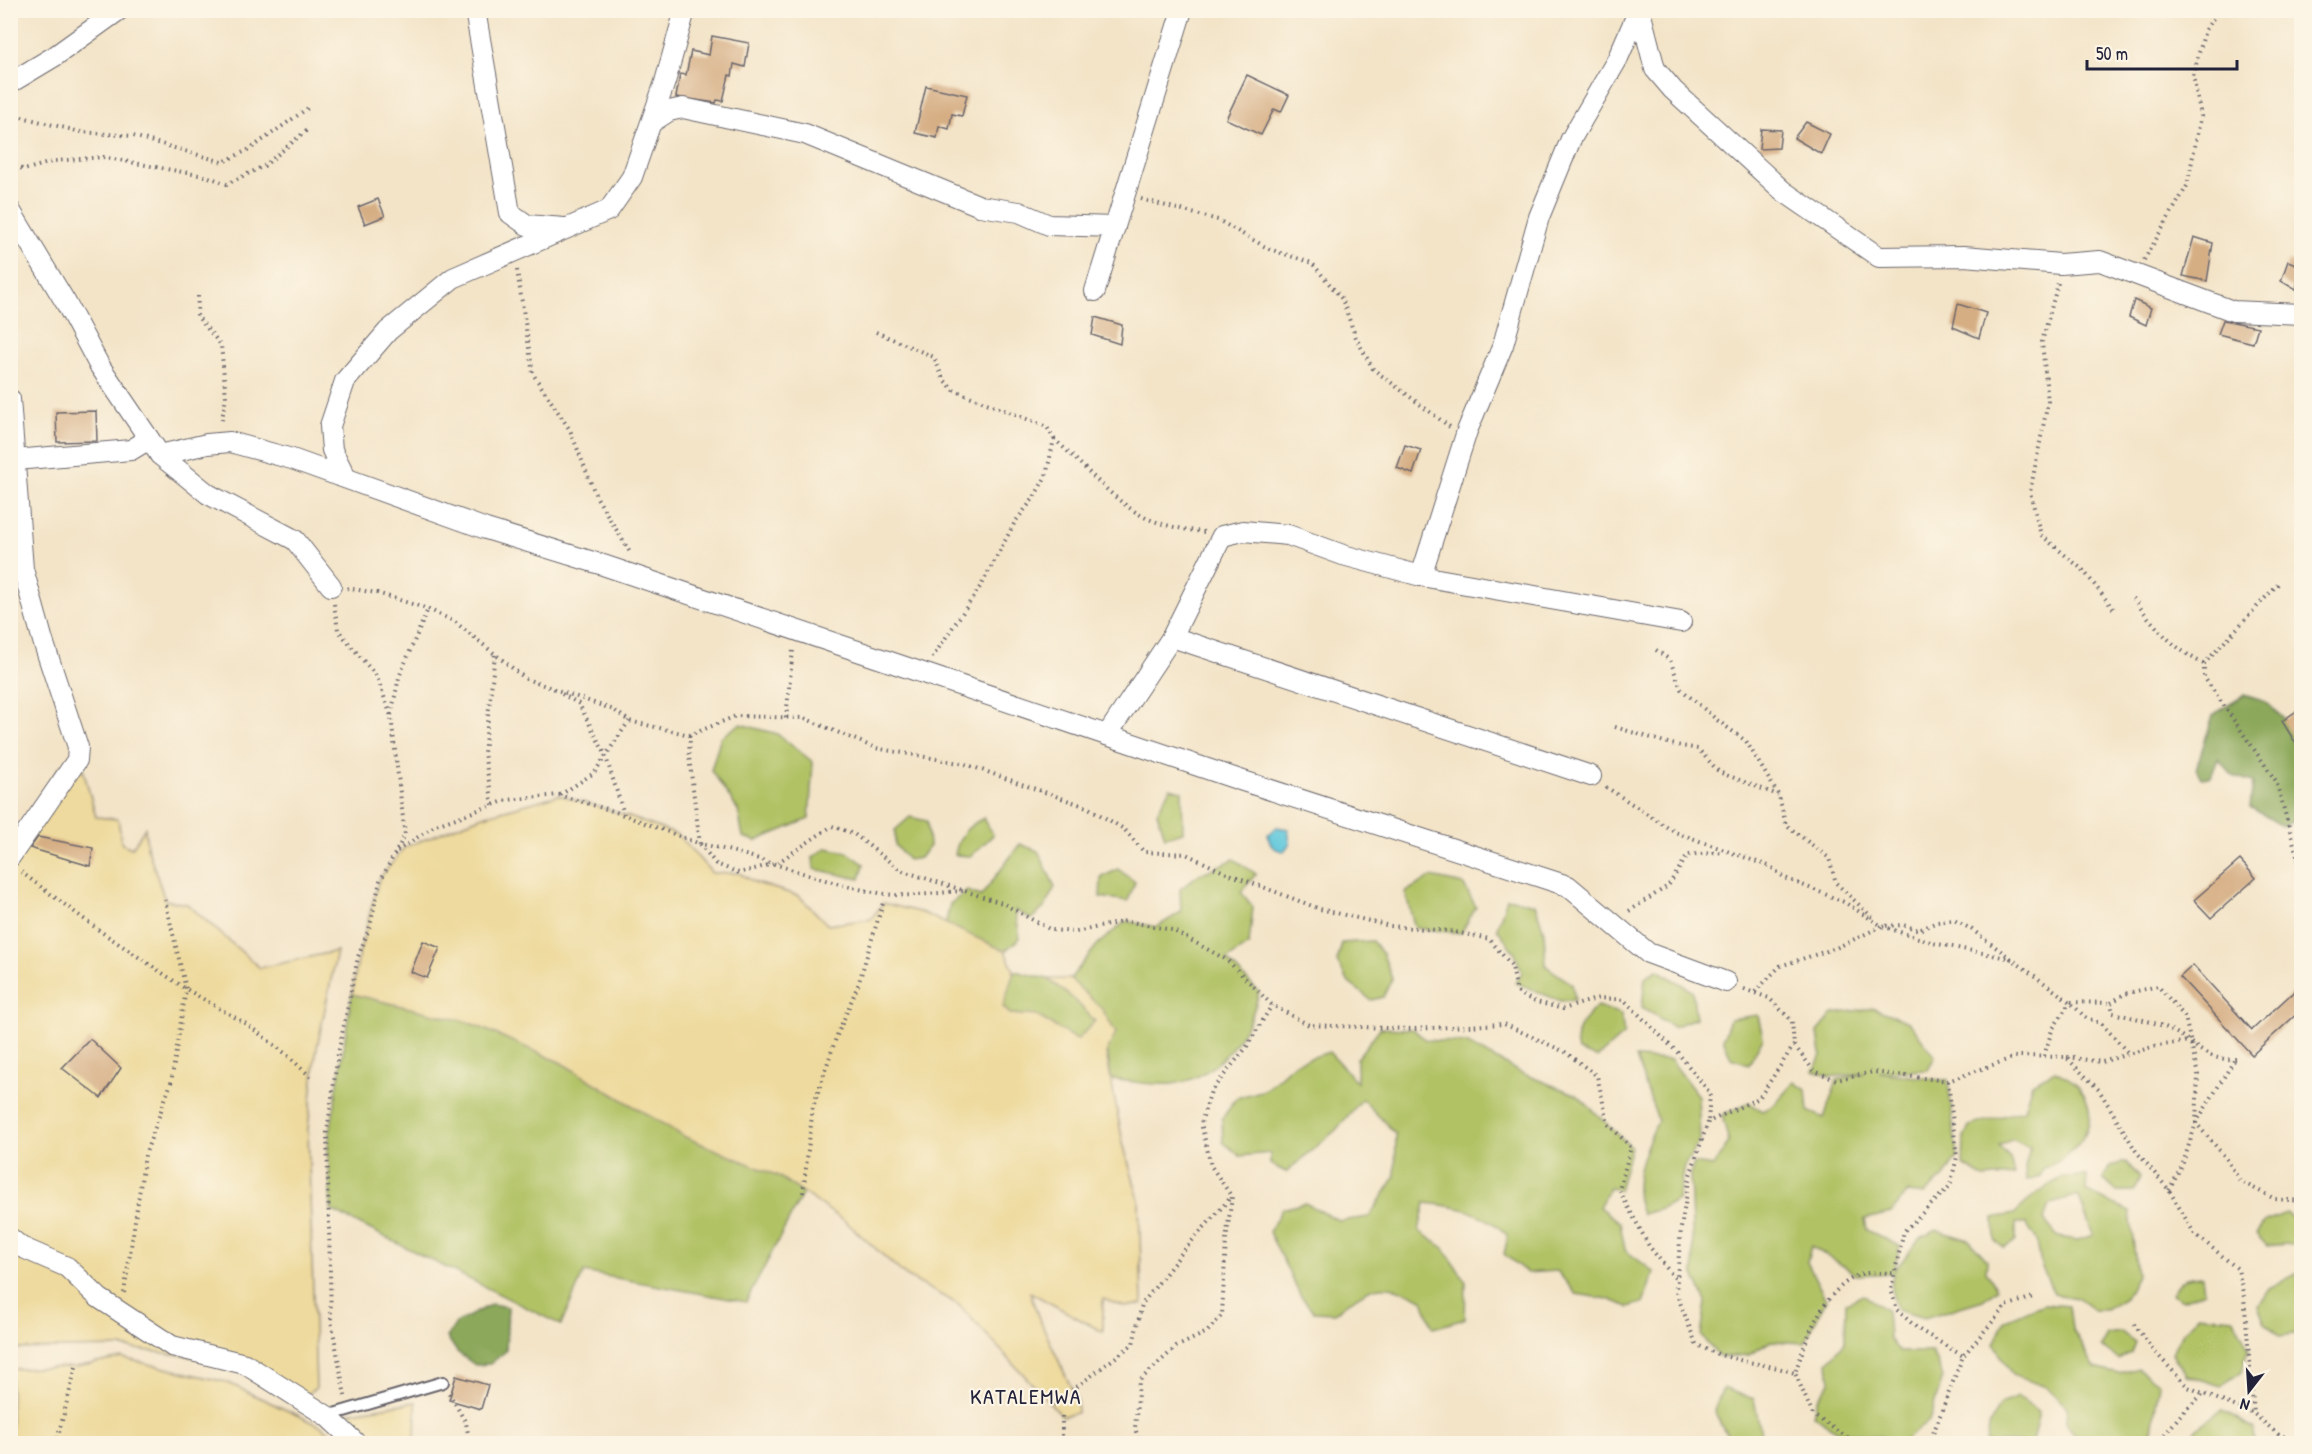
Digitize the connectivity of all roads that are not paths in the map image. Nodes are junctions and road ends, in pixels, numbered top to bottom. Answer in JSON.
{"nodes":[{"id":1,"x":119,"y":10,"type":"edge"},
{"id":2,"x":476,"y":10,"type":"edge"},
{"id":3,"x":685,"y":10,"type":"edge"},
{"id":4,"x":1182,"y":10,"type":"edge"},
{"id":5,"x":1639,"y":11,"type":"edge"},
{"id":6,"x":665,"y":82,"type":"junction"},
{"id":7,"x":10,"y":83,"type":"edge"},
{"id":8,"x":683,"y":108,"type":"junction"},
{"id":9,"x":652,"y":123,"type":"junction"},
{"id":10,"x":11,"y":217,"type":"edge"},
{"id":11,"x":1115,"y":227,"type":"junction"},
{"id":12,"x":567,"y":229,"type":"junction"},
{"id":13,"x":1095,"y":291,"type":"dead end"},
{"id":14,"x":2301,"y":314,"type":"edge"},
{"id":15,"x":10,"y":399,"type":"edge"},
{"id":16,"x":331,"y":439,"type":"junction"},
{"id":17,"x":154,"y":447,"type":"junction"},
{"id":18,"x":15,"y":460,"type":"junction"},
{"id":19,"x":301,"y":462,"type":"junction"},
{"id":20,"x":346,"y":478,"type":"junction"},
{"id":21,"x":1421,"y":576,"type":"junction"},
{"id":22,"x":331,"y":586,"type":"road end"},
{"id":23,"x":1681,"y":622,"type":"dead end"},
{"id":24,"x":1172,"y":637,"type":"junction"},
{"id":25,"x":1107,"y":735,"type":"junction"},
{"id":26,"x":1591,"y":776,"type":"road end"},
{"id":27,"x":15,"y":864,"type":"edge"},
{"id":28,"x":1726,"y":982,"type":"road end"},
{"id":29,"x":10,"y":1238,"type":"edge"},
{"id":30,"x":443,"y":1382,"type":"road end"},
{"id":31,"x":327,"y":1416,"type":"junction"},
{"id":32,"x":357,"y":1443,"type":"edge"}],
"edges":[{"from":1,"to":7,"type":"street"},
{"from":2,"to":12,"type":"street"},
{"from":3,"to":6,"type":"street"},
{"from":4,"to":11,"type":"street"},
{"from":5,"to":14,"type":"street"},
{"from":5,"to":21,"type":"street"},
{"from":6,"to":8,"type":"street"},
{"from":6,"to":9,"type":"street"},
{"from":8,"to":9,"type":"street"},
{"from":8,"to":11,"type":"street"},
{"from":9,"to":12,"type":"street"},
{"from":10,"to":17,"type":"street"},
{"from":11,"to":13,"type":"street"},
{"from":12,"to":16,"type":"street"},
{"from":15,"to":18,"type":"street"},
{"from":16,"to":19,"type":"street"},
{"from":16,"to":20,"type":"street"},
{"from":17,"to":18,"type":"street"},
{"from":17,"to":19,"type":"street"},
{"from":17,"to":22,"type":"street"},
{"from":18,"to":27,"type":"street"},
{"from":19,"to":20,"type":"street"},
{"from":20,"to":25,"type":"street"},
{"from":21,"to":23,"type":"street"},
{"from":21,"to":24,"type":"street"},
{"from":24,"to":25,"type":"street"},
{"from":24,"to":26,"type":"street"},
{"from":25,"to":28,"type":"street"},
{"from":29,"to":31,"type":"street"},
{"from":30,"to":31,"type":"lane"},
{"from":31,"to":32,"type":"street"}]}
